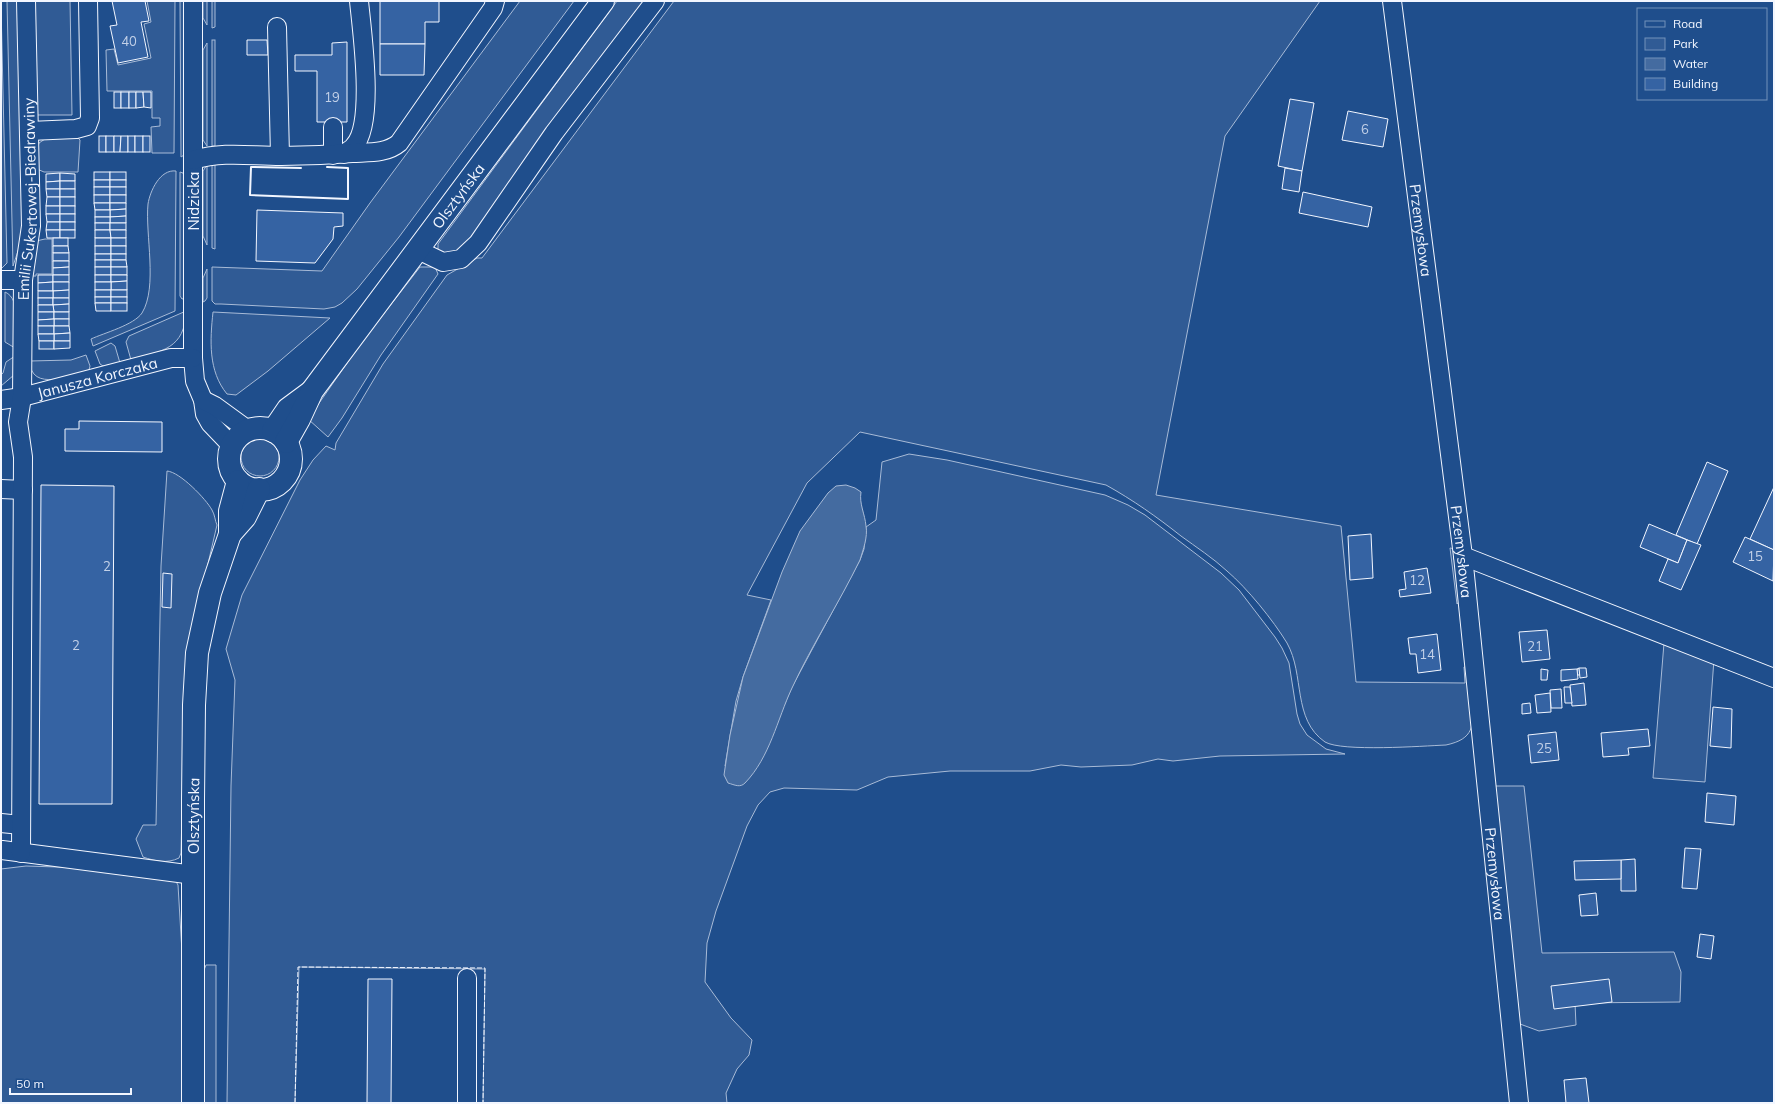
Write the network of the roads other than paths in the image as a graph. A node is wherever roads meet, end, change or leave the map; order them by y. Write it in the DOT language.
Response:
graph roads {
  1 [pos="26,1"];
  2 [pos="88,1"];
  3 [pos="193,1"];
  4 [pos="359,1"];
  5 [pos="495,1"];
  6 [pos="603,1"];
  7 [pos="655,1"];
  8 [pos="1392,1"];
  9 [pos="277,28"];
  10 [pos="333,127"];
  11 [pos="28,131"];
  12 [pos="339,154"];
  13 [pos="280,156"];
  14 [pos="193,160"];
  15 [pos="418,250"];
  16 [pos="1,280"];
  17 [pos="23,280"];
  18 [pos="193,358"];
  19 [pos="22,397"];
  20 [pos="1,400"];
  21 [pos="203,400"];
  22 [pos="248,430"];
  23 [pos="279,436"];
  24 [pos="232,446"];
  25 [pos="238,481"];
  26 [pos="259,489"];
  27 [pos="1,490"];
  28 [pos="23,490"];
  29 [pos="230,534"];
  30 [pos="1464,556"];
  31 [pos="1774,678"];
  32 [pos="1,823"];
  33 [pos="21,825"];
  34 [pos="2,850"];
  35 [pos="21,853"];
  36 [pos="194,875"];
  37 [pos="468,978"];
  38 [pos="193,1103"];
  39 [pos="467,1103"];
  40 [pos="1519,1103"];
  1 -- 11 [label="street, Emilii Sukertowej-Biedrawiny"];
  2 -- 11 [label="street"];
  3 -- 14 [label="street, Nidzicka"];
  4 -- 12 [label="street"];
  5 -- 12 [label="street"];
  6 -- 15 [label="main road, Olsztyńska"];
  7 -- 15 [label="street"];
  8 -- 30 [label="street, Przemysłowa"];
  9 -- 13 [label="street"];
  10 -- 12 [label="street"];
  11 -- 17 [label="street, Emilii Sukertowej-Biedrawiny"];
  12 -- 13 [label="street"];
  13 -- 14 [label="street"];
  14 -- 18 [label="street, Nidzicka"];
  15 -- 23 [label="main road, Olsztyńska"];
  16 -- 17 [label="street"];
  17 -- 19 [label="street, Emilii Sukertowej-Biedrawiny"];
  18 -- 19 [label="street, Janusza Korczaka"];
  18 -- 21 [label="street, Nidzicka"];
  19 -- 20 [label="street, Janusza Korczaka"];
  19 -- 28 [label="street, Emilii Sukertowej-Biedrawiny"];
  21 -- 22 [label="street"];
  21 -- 24 [label="street, Nidzicka"];
  22 -- 23 [label="main road"];
  22 -- 24 [label="main road"];
  23 -- 26 [label="main road"];
  24 -- 25 [label="main road"];
  25 -- 26 [label="main road"];
  25 -- 29 [label="main road, Olsztyńska"];
  26 -- 29 [label="main road, Olsztyńska"];
  27 -- 28 [label="street"];
  28 -- 33 [label="street, Emilii Sukertowej-Biedrawiny"];
  29 -- 36 [label="main road, Olsztyńska"];
  30 -- 31 [label="street"];
  30 -- 40 [label="street, Przemysłowa"];
  32 -- 33 [label="street"];
  33 -- 35 [label="street, Emilii Sukertowej-Biedrawiny"];
  34 -- 35 [label="street"];
  35 -- 36 [label="street"];
  36 -- 38 [label="main road, Olsztyńska"];
  37 -- 39 [label="street"];
}
